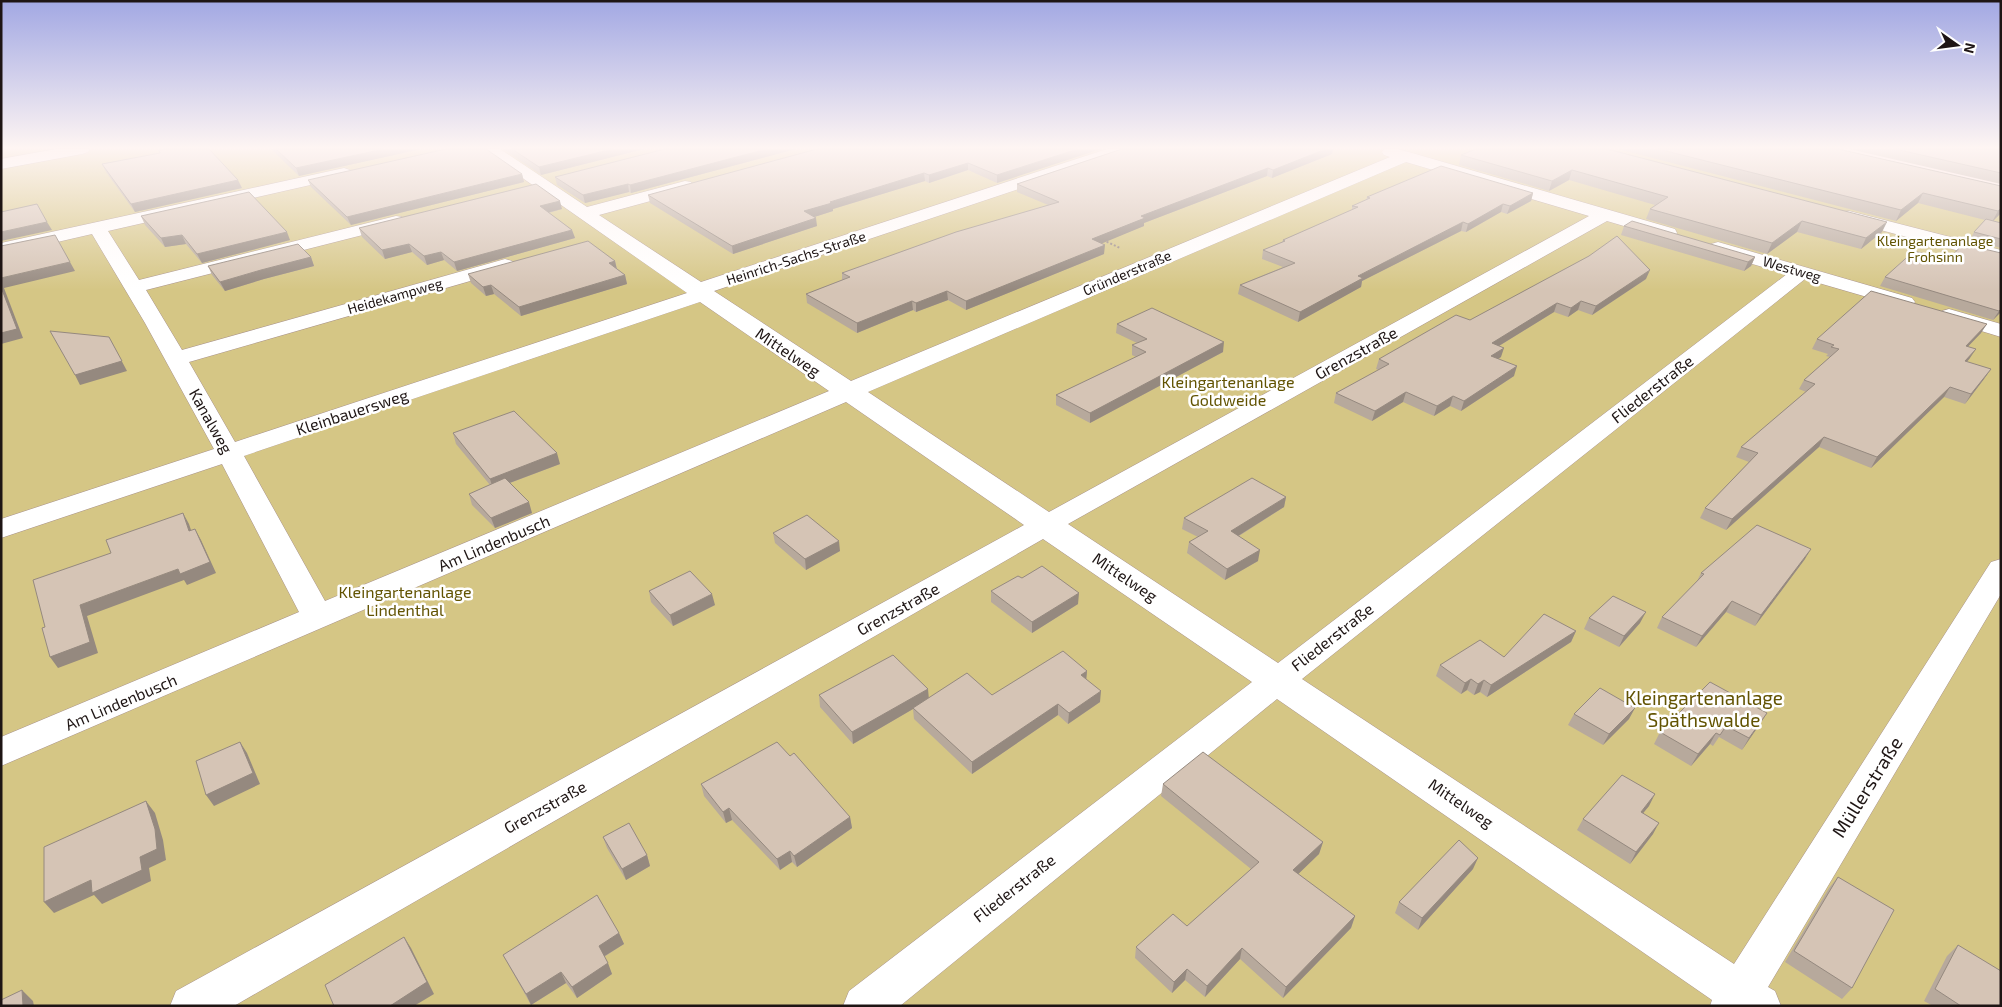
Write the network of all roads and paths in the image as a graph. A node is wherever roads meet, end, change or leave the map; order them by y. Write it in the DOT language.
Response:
graph roads {
  1 [pos="237,196"];
  2 [pos="558,196"];
  3 [pos="648,196"];
  4 [pos="984,196"];
  5 [pos="1312,196"];
  6 [pos="1543,196"];
  7 [pos="1830,211"];
  8 [pos="585,213"];
  9 [pos="1604,214"];
  10 [pos="410,218"];
  11 [pos="97,227"];
  12 [pos="615,234"];
  13 [pos="586,242"];
  14 [pos="1,249"];
  15 [pos="2001,256"];
  16 [pos="520,261"];
  17 [pos="1802,272"];
  18 [pos="135,287"];
  19 [pos="700,292"];
  20 [pos="2001,331"];
  21 [pos="176,359"];
  22 [pos="848,393"];
  23 [pos="229,453"];
  24 [pos="1048,524"];
  25 [pos="1,529"];
  26 [pos="2001,569"];
  27 [pos="318,618"];
  28 [pos="1278,680"];
  29 [pos="1,752"];
  30 [pos="1744,1001"];
  31 [pos="192,1006"];
  32 [pos="865,1006"];
  1 -- 11 [label="lane"];
  2 -- 8 [label="lane, Mittelweg"];
  3 -- 8 [label="lane"];
  4 -- 19 [label="lane, Heinrich-Sachs-Straße"];
  5 -- 22 [label="lane, Gründerstraße"];
  6 -- 9 [label="lane, Westweg"];
  7 -- 15 [label="lane"];
  8 -- 12 [label="lane, Mittelweg"];
  9 -- 17 [label="lane, Westweg"];
  9 -- 24 [label="lane, Grenzstraße"];
  10 -- 18 [label="lane"];
  11 -- 14 [label="lane"];
  11 -- 18 [label="lane, Kanalweg"];
  12 -- 13 [label="lane"];
  12 -- 19 [label="lane, Mittelweg"];
  16 -- 21 [label="lane, Heidekampweg"];
  17 -- 20 [label="lane, Westweg"];
  17 -- 28 [label="lane, Fliederstraße"];
  18 -- 21 [label="lane, Kanalweg"];
  19 -- 22 [label="lane, Mittelweg"];
  19 -- 23 [label="lane, Kleinbauersweg"];
  21 -- 23 [label="lane, Kanalweg"];
  22 -- 24 [label="lane, Mittelweg"];
  22 -- 27 [label="lane, Am Lindenbusch"];
  23 -- 25 [label="lane, Kleinbauersweg"];
  23 -- 27 [label="lane, Kanalweg"];
  24 -- 28 [label="lane, Mittelweg"];
  24 -- 31 [label="lane, Grenzstraße"];
  26 -- 30 [label="lane, Müllerstraße"];
  27 -- 29 [label="lane, Am Lindenbusch"];
  28 -- 30 [label="lane, Mittelweg"];
  28 -- 32 [label="lane, Fliederstraße"];
}
